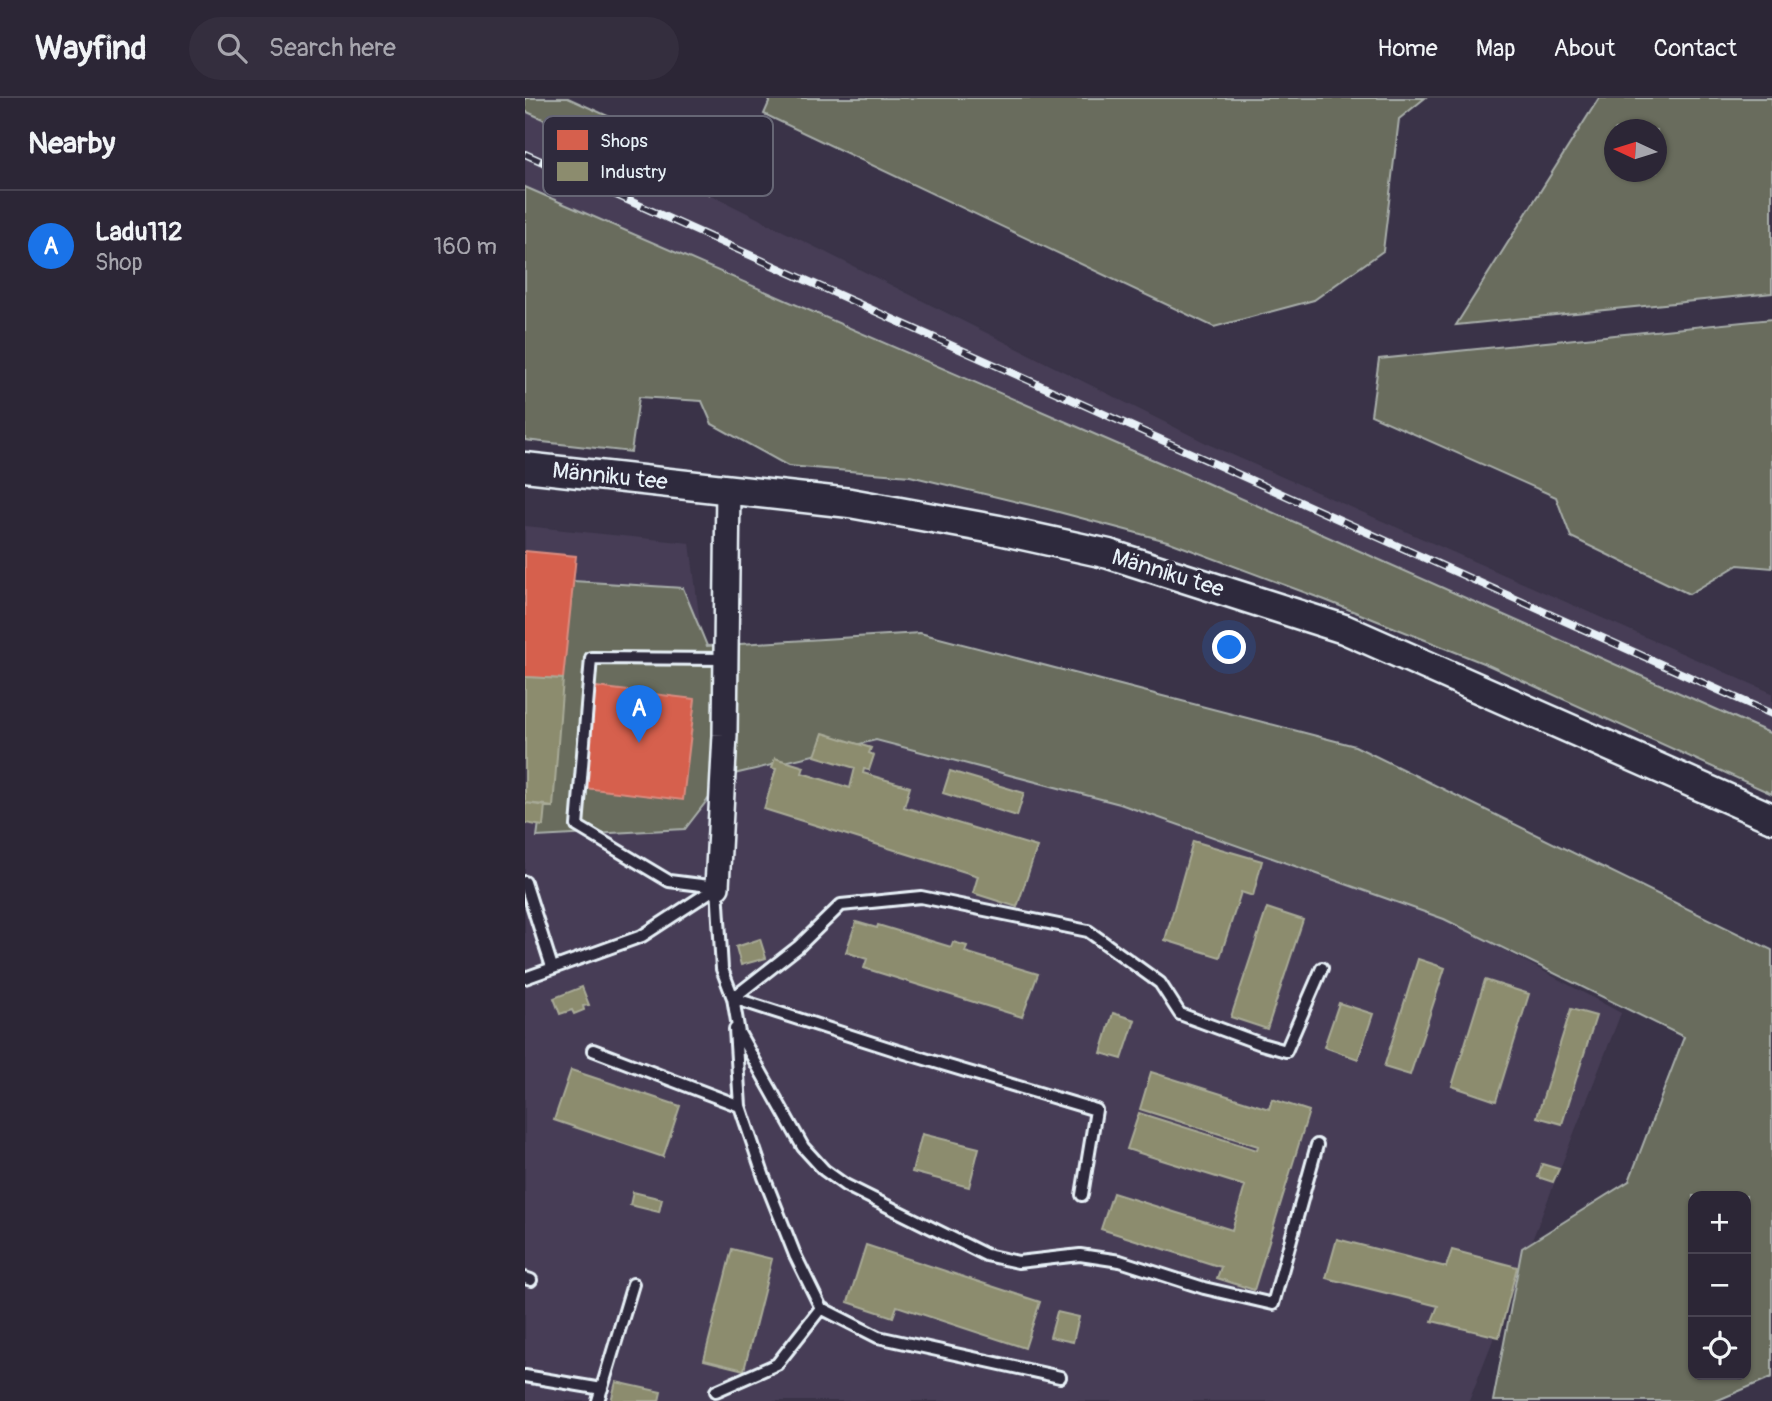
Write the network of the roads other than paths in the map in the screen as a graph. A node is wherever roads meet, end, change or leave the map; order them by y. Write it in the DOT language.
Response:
graph roads {
  1 [pos="525,467"];
  2 [pos="728,488"];
  3 [pos="726,659"];
  4 [pos="1772,818"];
  5 [pos="525,882"];
  6 [pos="716,887"];
  7 [pos="552,967"];
  8 [pos="1322,968"];
  9 [pos="525,978"];
  10 [pos="733,998"];
  11 [pos="593,1050"];
  12 [pos="740,1106"];
  13 [pos="1317,1145"];
  14 [pos="1082,1195"];
  15 [pos="633,1284"];
  16 [pos="821,1308"];
  17 [pos="525,1376"];
  18 [pos="1061,1377"];
  19 [pos="602,1389"];
  20 [pos="716,1391"];
  21 [pos="598,1401"];
  1 -- 2 [label="street, Männiku tee"];
  2 -- 3 [label="street"];
  2 -- 4 [label="street, Männiku tee"];
  3 -- 6 [label="street"];
  3 -- 6 [label="lane"];
  5 -- 7 [label="lane"];
  6 -- 7 [label="lane"];
  6 -- 10 [label="lane"];
  7 -- 9 [label="lane"];
  8 -- 10 [label="lane"];
  10 -- 12 [label="lane"];
  10 -- 13 [label="lane"];
  10 -- 14 [label="lane"];
  11 -- 12 [label="lane"];
  12 -- 16 [label="lane"];
  15 -- 19 [label="lane"];
  16 -- 18 [label="lane"];
  16 -- 20 [label="lane"];
  17 -- 19 [label="lane"];
  19 -- 21 [label="lane"];
}
